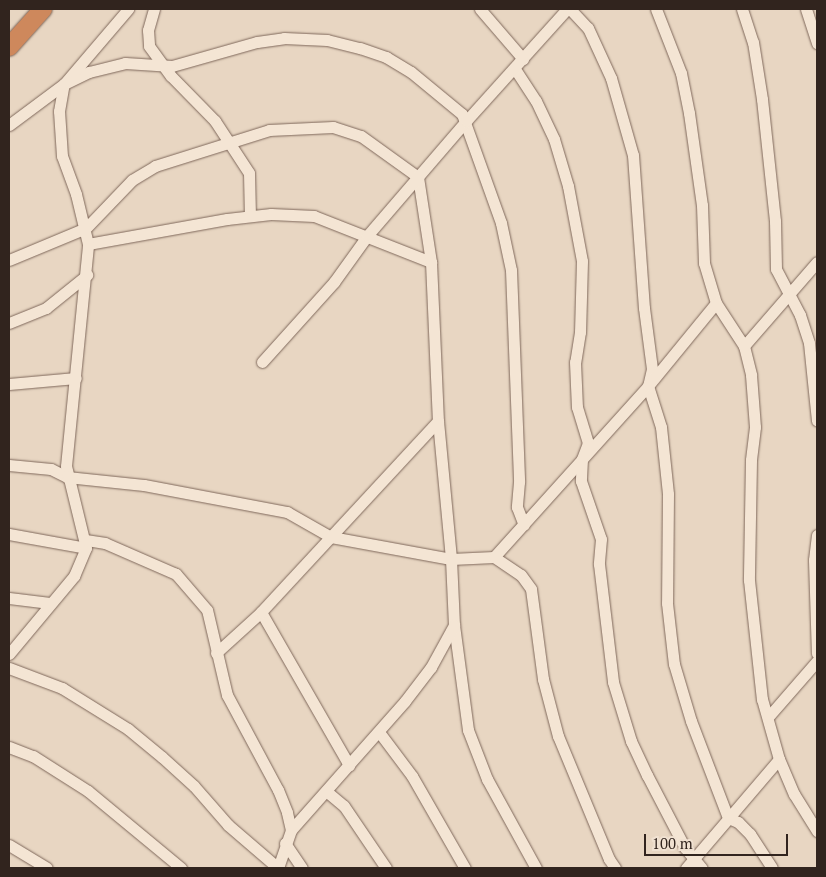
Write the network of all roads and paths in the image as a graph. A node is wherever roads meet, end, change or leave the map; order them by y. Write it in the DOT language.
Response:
graph roads {
  1 [pos="43,9"];
  2 [pos="128,9"];
  3 [pos="154,9"];
  4 [pos="480,9"];
  5 [pos="569,9"];
  6 [pos="656,9"];
  7 [pos="742,9"];
  8 [pos="806,9"];
  9 [pos="817,43"];
  10 [pos="9,47"];
  11 [pos="523,59"];
  12 [pos="164,67"];
  13 [pos="515,69"];
  14 [pos="64,84"];
  15 [pos="466,121"];
  16 [pos="9,125"];
  17 [pos="227,144"];
  18 [pos="418,177"];
  19 [pos="250,216"];
  20 [pos="86,228"];
  21 [pos="367,236"];
  22 [pos="88,244"];
  23 [pos="9,260"];
  24 [pos="431,262"];
  25 [pos="817,262"];
  26 [pos="87,275"];
  27 [pos="790,295"];
  28 [pos="716,302"];
  29 [pos="9,323"];
  30 [pos="744,346"];
  31 [pos="262,362"];
  32 [pos="76,378"];
  33 [pos="9,384"];
  34 [pos="648,386"];
  35 [pos="438,421"];
  36 [pos="817,421"];
  37 [pos="582,460"];
  38 [pos="9,465"];
  39 [pos="67,477"];
  40 [pos="524,525"];
  41 [pos="9,534"];
  42 [pos="817,535"];
  43 [pos="330,537"];
  44 [pos="85,544"];
  45 [pos="494,557"];
  46 [pos="451,559"];
  47 [pos="9,598"];
  48 [pos="50,603"];
  49 [pos="261,612"];
  50 [pos="454,624"];
  51 [pos="216,653"];
  52 [pos="817,653"];
  53 [pos="9,654"];
  54 [pos="817,661"];
  55 [pos="9,668"];
  56 [pos="769,716"];
  57 [pos="379,732"];
  58 [pos="9,746"];
  59 [pos="779,758"];
  60 [pos="348,765"];
  61 [pos="326,791"];
  62 [pos="728,818"];
  63 [pos="291,830"];
  64 [pos="817,831"];
  65 [pos="285,843"];
  66 [pos="9,845"];
  67 [pos="696,857"];
  68 [pos="47,868"];
  69 [pos="182,868"];
  70 [pos="302,868"];
  71 [pos="386,868"];
  72 [pos="465,868"];
  73 [pos="536,868"];
  74 [pos="616,868"];
  75 [pos="686,868"];
  76 [pos="702,868"];
  77 [pos="772,868"];
  1 -- 10 [label="highway"];
  2 -- 14 [label="street"];
  3 -- 12 [label="street"];
  4 -- 11 [label="street"];
  5 -- 11 [label="street"];
  5 -- 34 [label="street"];
  6 -- 28 [label="street"];
  7 -- 27 [label="street"];
  8 -- 9 [label="street"];
  11 -- 13 [label="street"];
  12 -- 14 [label="street"];
  12 -- 15 [label="street"];
  12 -- 17 [label="street"];
  13 -- 15 [label="street"];
  13 -- 37 [label="street"];
  14 -- 16 [label="street"];
  14 -- 20 [label="street"];
  15 -- 18 [label="street"];
  15 -- 40 [label="street"];
  17 -- 18 [label="street"];
  17 -- 19 [label="street"];
  17 -- 20 [label="street"];
  18 -- 21 [label="street"];
  18 -- 24 [label="street"];
  19 -- 21 [label="street"];
  19 -- 22 [label="street"];
  20 -- 22 [label="street"];
  20 -- 23 [label="street"];
  21 -- 24 [label="street"];
  21 -- 31 [label="street"];
  22 -- 26 [label="street"];
  24 -- 35 [label="street"];
  25 -- 27 [label="street"];
  26 -- 29 [label="street"];
  26 -- 32 [label="street"];
  27 -- 30 [label="street"];
  27 -- 36 [label="street"];
  28 -- 30 [label="street"];
  28 -- 34 [label="street"];
  30 -- 56 [label="street"];
  32 -- 33 [label="street"];
  32 -- 39 [label="street"];
  34 -- 37 [label="street"];
  34 -- 62 [label="street"];
  35 -- 43 [label="street"];
  35 -- 46 [label="street"];
  37 -- 40 [label="street"];
  37 -- 67 [label="street"];
  38 -- 39 [label="street"];
  39 -- 43 [label="street"];
  39 -- 44 [label="street"];
  40 -- 45 [label="street"];
  41 -- 44 [label="street"];
  42 -- 52 [label="street"];
  43 -- 46 [label="street"];
  43 -- 49 [label="street"];
  44 -- 48 [label="street"];
  44 -- 51 [label="street"];
  45 -- 46 [label="street"];
  45 -- 74 [label="street"];
  46 -- 50 [label="street"];
  47 -- 48 [label="street"];
  48 -- 53 [label="street"];
  49 -- 51 [label="street"];
  49 -- 60 [label="street"];
  50 -- 57 [label="street"];
  50 -- 73 [label="street"];
  51 -- 63 [label="street"];
  54 -- 56 [label="street"];
  55 -- 65 [label="street"];
  56 -- 59 [label="street"];
  57 -- 60 [label="street"];
  57 -- 72 [label="street"];
  58 -- 69 [label="street"];
  59 -- 62 [label="street"];
  59 -- 64 [label="street"];
  60 -- 61 [label="street"];
  61 -- 63 [label="street"];
  61 -- 71 [label="street"];
  62 -- 67 [label="street"];
  62 -- 77 [label="street"];
  63 -- 65 [label="street"];
  65 -- 70 [label="street"];
  66 -- 68 [label="street"];
  67 -- 75 [label="street"];
  67 -- 76 [label="street"];
}
